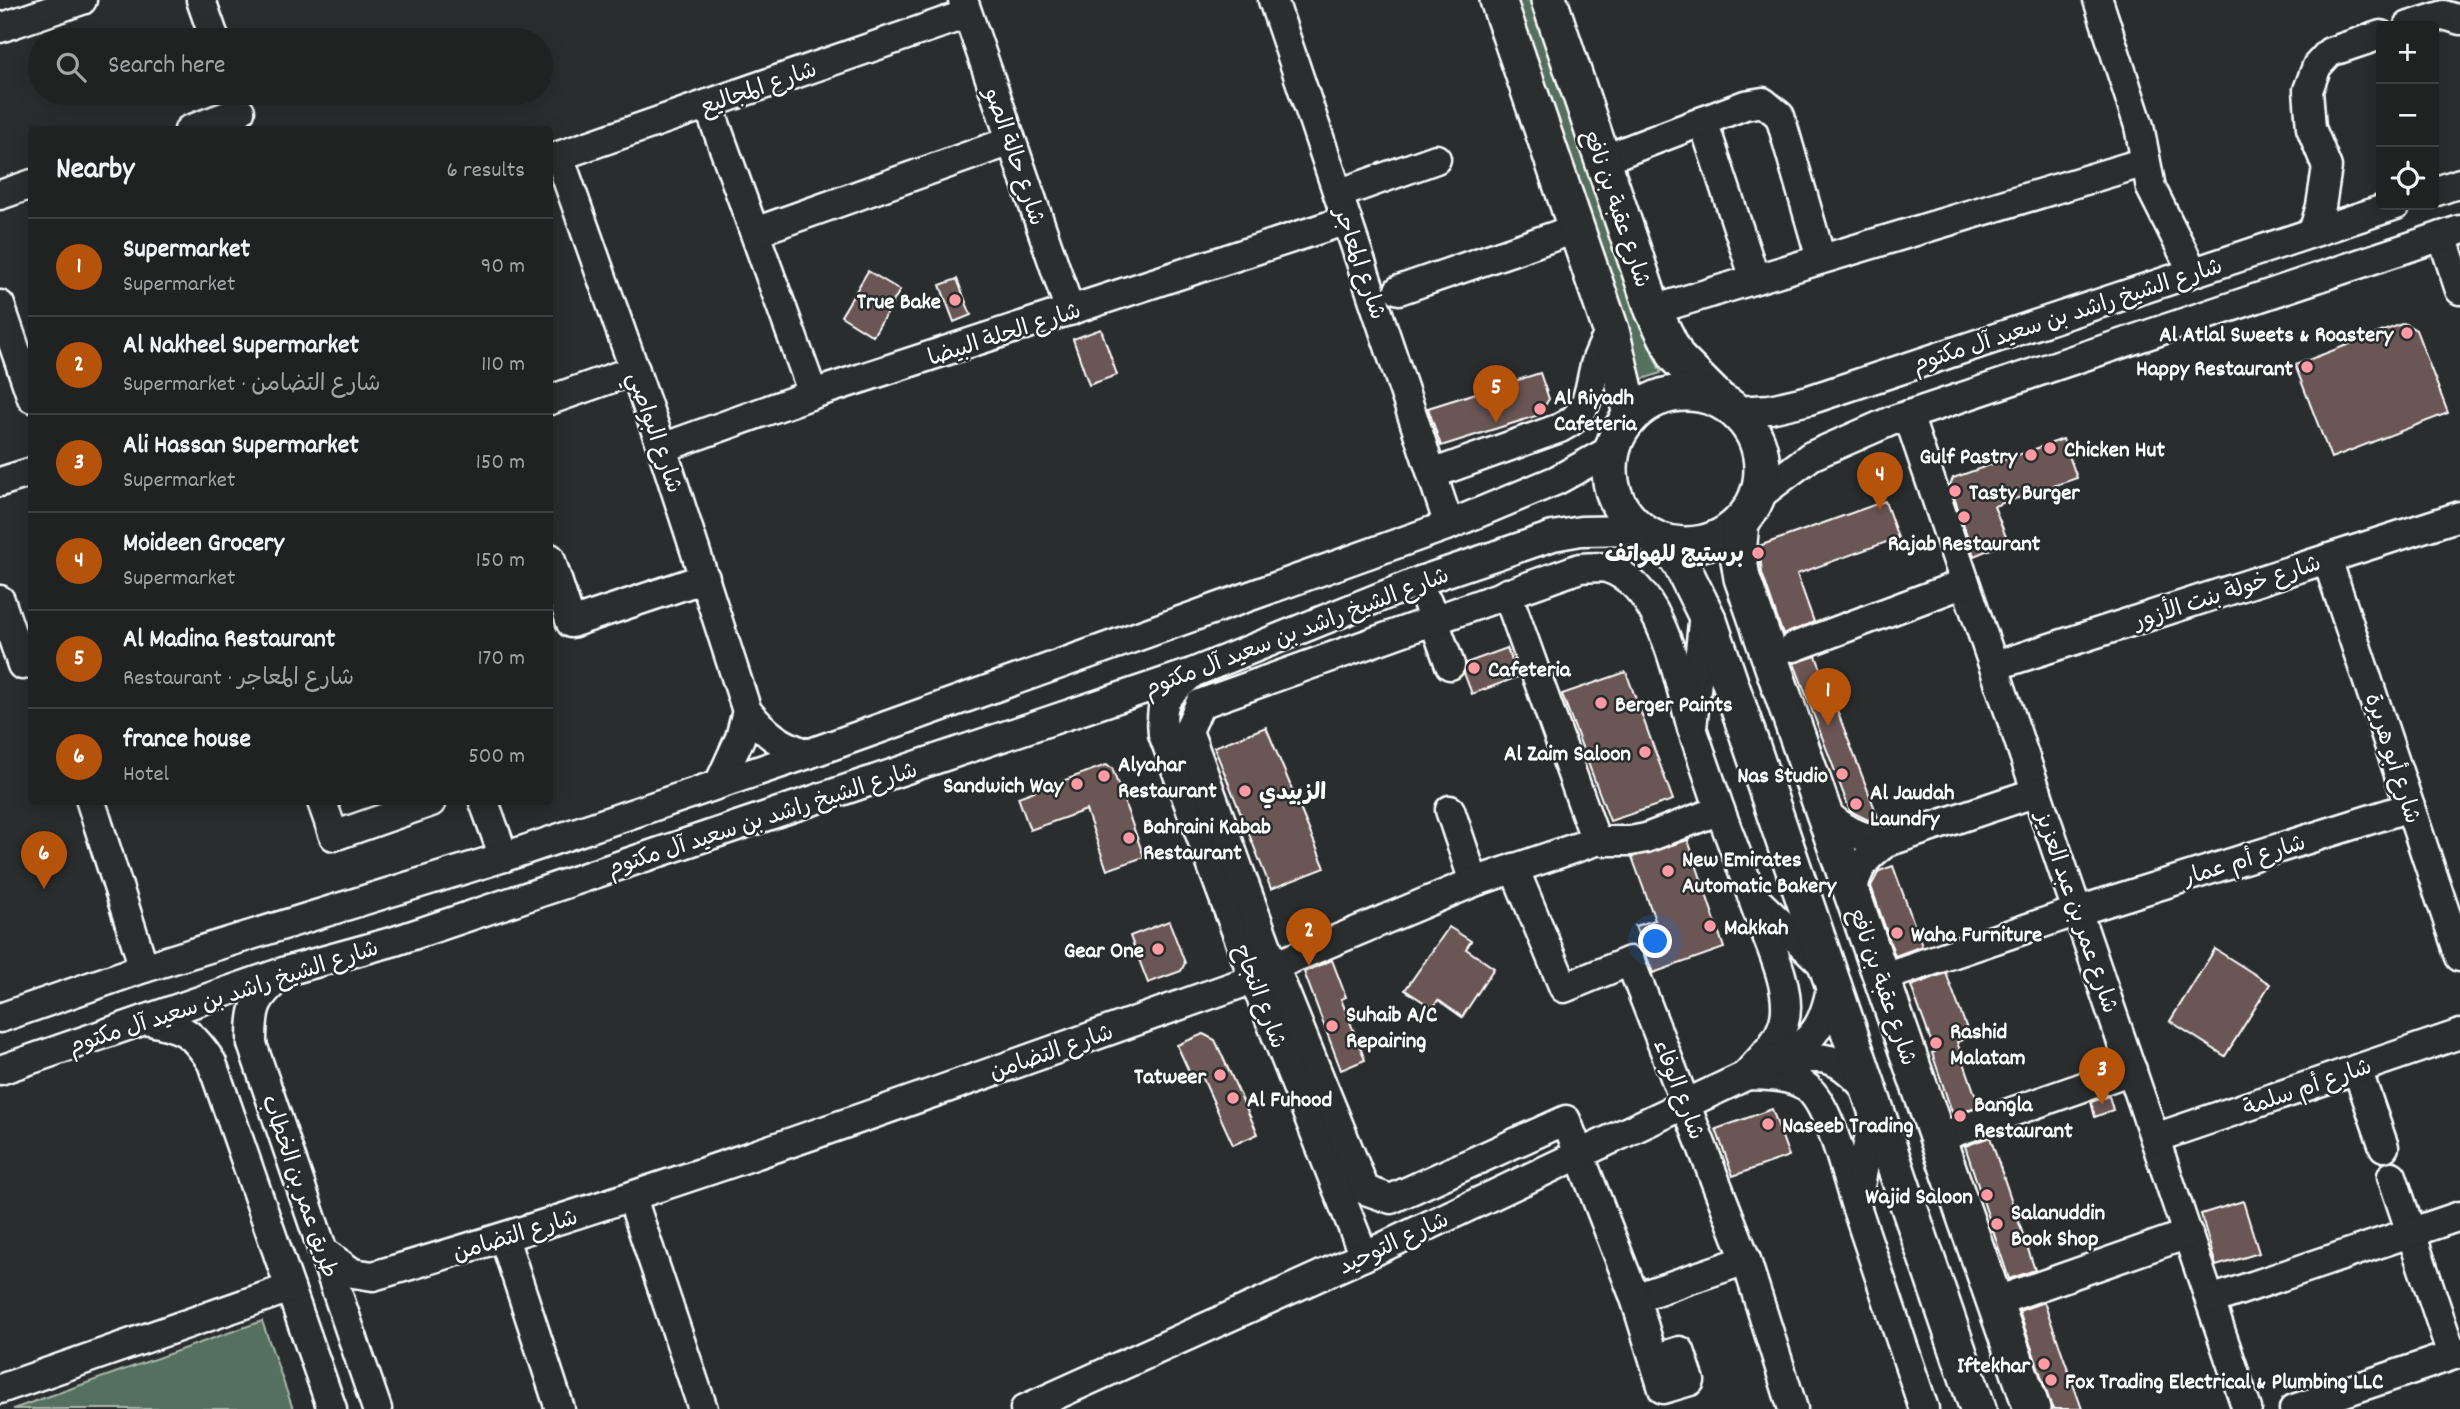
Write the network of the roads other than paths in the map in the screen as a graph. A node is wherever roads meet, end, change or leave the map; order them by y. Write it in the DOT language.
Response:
graph roads {
  1 [pos="82,0"];
  2 [pos="201,0"];
  3 [pos="1273,0"];
  4 [pos="1498,0"];
  5 [pos="1549,0"];
  6 [pos="2098,0"];
  7 [pos="965,7"];
  8 [pos="2460,20"];
  9 [pos="2425,21"];
  10 [pos="0,28"];
  11 [pos="211,28"];
  12 [pos="2376,37"];
  13 [pos="708,104"];
  14 [pos="240,111"];
  15 [pos="1703,121"];
  16 [pos="200,126"];
  17 [pos="1011,141"];
  18 [pos="554,157"];
  19 [pos="1436,159"];
  20 [pos="1602,160"];
  21 [pos="2145,162"];
  22 [pos="2460,183"];
  23 [pos="28,185"];
  24 [pos="2439,190"];
  25 [pos="1338,194"];
  26 [pos="0,195"];
  27 [pos="2381,210"];
  28 [pos="1347,220"];
  29 [pos="1575,229"];
  30 [pos="755,232"];
  31 [pos="2313,232"];
  32 [pos="2451,233"];
  33 [pos="1821,259"];
  34 [pos="2193,272"];
  35 [pos="1755,279"];
  36 [pos="1399,290"];
  37 [pos="2460,290"];
  38 [pos="0,305"];
  39 [pos="1653,310"];
  40 [pos="1070,311"];
  41 [pos="1611,330"];
  42 [pos="5,335"];
  43 [pos="635,370"];
  44 [pos="28,389"];
  45 [pos="813,394"];
  46 [pos="553,399"];
  47 [pos="1727,405"];
  48 [pos="1631,415"];
  49 [pos="1908,415"];
  50 [pos="662,448"];
  51 [pos="1611,450"];
  52 [pos="28,473"];
  53 [pos="1432,474"];
  54 [pos="0,482"];
  55 [pos="1749,509"];
  56 [pos="2460,516"];
  57 [pos="1449,525"];
  58 [pos="1653,536"];
  59 [pos="2327,559"];
  60 [pos="553,567"];
  61 [pos="705,578"];
  62 [pos="1420,581"];
  63 [pos="1965,583"];
  64 [pos="1507,593"];
  65 [pos="0,600"];
  66 [pos="1704,610"];
  67 [pos="1433,619"];
  68 [pos="1794,647"];
  69 [pos="1450,665"];
  70 [pos="18,666"];
  71 [pos="1994,666"];
  72 [pos="1192,673"];
  73 [pos="1105,703"];
  74 [pos="747,711"];
  75 [pos="1692,728"];
  76 [pos="1163,734"];
  77 [pos="808,754"];
  78 [pos="719,784"];
  79 [pos="2037,792"];
  80 [pos="92,805"];
  81 [pos="323,805"];
  82 [pos="422,805"];
  83 [pos="485,805"];
  84 [pos="2410,807"];
  85 [pos="1822,809"];
  86 [pos="1450,810"];
  87 [pos="1720,810"];
  88 [pos="617,819"];
  89 [pos="1596,841"];
  90 [pos="1887,842"];
  91 [pos="504,857"];
  92 [pos="1514,868"];
  93 [pos="1474,882"];
  94 [pos="1853,895"];
  95 [pos="1752,896"];
  96 [pos="2078,911"];
  97 [pos="395,941"];
  98 [pos="2460,957"];
  99 [pos="144,968"];
  100 [pos="286,971"];
  101 [pos="1264,973"];
  102 [pos="1829,975"];
  103 [pos="1881,978"];
  104 [pos="0,1018"];
  105 [pos="145,1020"];
  106 [pos="2460,1034"];
  107 [pos="2357,1069"];
  108 [pos="0,1070"];
  109 [pos="2132,1070"];
  110 [pos="1753,1072"];
  111 [pos="1873,1101"];
  112 [pos="1686,1103"];
  113 [pos="1937,1138"];
  114 [pos="2155,1138"];
  115 [pos="2384,1147"];
  116 [pos="1578,1155"];
  117 [pos="2392,1176"];
  118 [pos="632,1198"];
  119 [pos="1856,1206"];
  120 [pos="2460,1216"];
  121 [pos="2412,1233"];
  122 [pos="2188,1234"];
  123 [pos="504,1238"];
  124 [pos="324,1252"];
  125 [pos="1364,1256"];
  126 [pos="1746,1261"];
  127 [pos="373,1276"];
  128 [pos="290,1288"];
  129 [pos="1634,1298"];
  130 [pos="2211,1300"];
  131 [pos="1994,1302"];
  132 [pos="346,1316"];
  133 [pos="2456,1354"];
  134 [pos="1654,1359"];
  135 [pos="0,1388"];
  136 [pos="332,1409"];
  137 [pos="339,1409"];
  138 [pos="376,1409"];
  139 [pos="560,1409"];
  140 [pos="703,1409"];
  141 [pos="1025,1409"];
  142 [pos="1793,1409"];
  143 [pos="1924,1409"];
  144 [pos="1978,1409"];
  145 [pos="2032,1409"];
  146 [pos="2248,1409"];
  147 [pos="2294,1409"];
  1 -- 10 [label="street"];
  2 -- 11 [label="street"];
  3 -- 25 [label="street, شارع المعاجر"];
  4 -- 29 [label="main road, شارع عقبة بن نافع"];
  5 -- 20 [label="main road, شارع عقبة بن نافع"];
  6 -- 21 [label="street"];
  7 -- 13 [label="street, شارع المجاليع"];
  7 -- 17 [label="street, شارع حالة الصو"];
  8 -- 9 [label="street"];
  12 -- 31 [label="street"];
  13 -- 18 [label="street, شارع المجاليع"];
  13 -- 30 [label="street"];
  14 -- 16 [label="street"];
  15 -- 20 [label="street"];
  15 -- 33 [label="street"];
  15 -- 35 [label="street"];
  17 -- 30 [label="street"];
  17 -- 40 [label="street, شارع حالة الصو"];
  18 -- 43 [label="street, شارع البواصي"];
  19 -- 25 [label="street"];
  20 -- 39 [label="main road, شارع عقبة بن نافع"];
  21 -- 33 [label="street"];
  21 -- 34 [label="street"];
  22 -- 24 [label="street"];
  23 -- 26 [label="street"];
  25 -- 28 [label="street, شارع المعاجر"];
  27 -- 31 [label="street, شارع الشيخ راشد بن سعيد آل مكتوم"];
  28 -- 40 [label="street, شارع الحلة البيضا"];
  28 -- 53 [label="street, شارع المعاجر"];
  29 -- 36 [label="street"];
  29 -- 41 [label="main road, شارع عقبة بن نافع"];
  30 -- 45 [label="street"];
  31 -- 34 [label="street, شارع الشيخ راشد بن سعيد آل مكتوم"];
  32 -- 37 [label="street"];
  32 -- 49 [label="street, شارع الشيخ راشد بن سعيد آل مكتوم"];
  33 -- 35 [label="street"];
  34 -- 47 [label="street, شارع الشيخ راشد بن سعيد آل مكتوم"];
  35 -- 39 [label="street"];
  38 -- 42 [label="street"];
  39 -- 47 [label="main road, شارع عقبة بن نافع"];
  40 -- 45 [label="street, شارع الحلة البيضا"];
  41 -- 48 [label="main road, شارع عقبة بن نافع"];
  41 -- 53 [label="street"];
  42 -- 44 [label="street"];
  43 -- 46 [label="street"];
  43 -- 50 [label="street, شارع البواصي"];
  45 -- 50 [label="street, شارع الحلة البيضا"];
  47 -- 48 [label="main road"];
  47 -- 55 [label="main road"];
  48 -- 51 [label="main road"];
  49 -- 55 [label="street, شارع الشيخ راشد بن سعيد آل مكتوم"];
  49 -- 63 [label="street, شارع عمر بن عبد العزيز"];
  50 -- 61 [label="street, شارع البواصي"];
  51 -- 57 [label="street, شارع الشيخ راشد بن سعيد آل مكتوم"];
  51 -- 58 [label="main road"];
  52 -- 54 [label="street"];
  53 -- 57 [label="street, شارع المعاجر"];
  55 -- 58 [label="main road"];
  55 -- 85 [label="main road, شارع عقبة بن نافع"];
  56 -- 59 [label="street, شارع خولة بنت الأزور"];
  57 -- 77 [label="street, شارع الشيخ راشد بن سعيد آل مكتوم"];
  58 -- 62 [label="street, شارع الشيخ راشد بن سعيد آل مكتوم"];
  58 -- 66 [label="main road"];
  59 -- 71 [label="street, شارع خولة بنت الأزور"];
  59 -- 84 [label="street, شارع أبو هريرة"];
  60 -- 61 [label="street"];
  61 -- 74 [label="street, شارع البواصي"];
  62 -- 67 [label="street"];
  62 -- 72 [label="street, شارع الشيخ راشد بن سعيد آل مكتوم"];
  63 -- 68 [label="street"];
  63 -- 71 [label="street, شارع عمر بن عبد العزيز"];
  64 -- 67 [label="street"];
  64 -- 75 [label="street"];
  64 -- 89 [label="street"];
  65 -- 70 [label="street"];
  66 -- 75 [label="street"];
  66 -- 102 [label="main road"];
  67 -- 69 [label="street"];
  67 -- 101 [label="street"];
  71 -- 79 [label="street, شارع عمر بن عبد العزيز"];
  72 -- 73 [label="street, شارع الشيخ راشد بن سعيد آل مكتوم"];
  72 -- 76 [label="street, شارع النجاح"];
  73 -- 76 [label="street"];
  73 -- 97 [label="street, شارع الشيخ راشد بن سعيد آل مكتوم"];
  74 -- 77 [label="street, شارع البواصي"];
  74 -- 78 [label="street"];
  75 -- 87 [label="street"];
  76 -- 101 [label="street, شارع النجاح"];
  77 -- 78 [label="street, شارع الشيخ راشد بن سعيد آل مكتوم"];
  78 -- 88 [label="street, شارع الشيخ راشد بن سعيد آل مكتوم"];
  79 -- 90 [label="street"];
  79 -- 96 [label="street, شارع عمر بن عبد العزيز"];
  80 -- 99 [label="street"];
  81 -- 82 [label="street"];
  83 -- 91 [label="street"];
  84 -- 96 [label="street, شارع أم عمار"];
  84 -- 98 [label="street, شارع أبو هريرة"];
  85 -- 90 [label="street"];
  85 -- 94 [label="main road, شارع عقبة بن نافع"];
  86 -- 93 [label="street"];
  87 -- 89 [label="street, شارع التضامن"];
  87 -- 95 [label="street"];
  88 -- 91 [label="street, شارع الشيخ راشد بن سعيد آل مكتوم"];
  88 -- 97 [label="street"];
  89 -- 92 [label="street, شارع التضامن"];
  90 -- 94 [label="street"];
  91 -- 99 [label="street, شارع الشيخ راشد بن سعيد آل مكتوم"];
  92 -- 93 [label="street, شارع التضامن"];
  92 -- 112 [label="street, شارع الوفاء"];
  93 -- 101 [label="street, شارع التضامن"];
  94 -- 103 [label="main road, شارع عقبة بن نافع"];
  95 -- 102 [label="street"];
  95 -- 110 [label="street"];
  96 -- 103 [label="street, شارع أم عمار"];
  96 -- 109 [label="street, شارع عمر بن عبد العزيز"];
  97 -- 100 [label="street, شارع الشيخ راشد بن سعيد آل مكتوم"];
  99 -- 104 [label="street, شارع الشيخ راشد بن سعيد آل مكتوم"];
  100 -- 105 [label="street, شارع الشيخ راشد بن سعيد آل مكتوم"];
  100 -- 124 [label="street, طريق عمر بن الخطاب"];
  101 -- 116 [label="street"];
  101 -- 118 [label="street, شارع التضامن"];
  101 -- 125 [label="street, شارع النجاح"];
  102 -- 110 [label="street, شارع التوحيد"];
  102 -- 111 [label="main road"];
  103 -- 113 [label="main road, شارع عقبة بن نافع"];
  105 -- 108 [label="street, شارع الشيخ راشد بن سعيد آل مكتوم"];
  105 -- 128 [label="street, طريق عمر بن الخطاب"];
  106 -- 107 [label="street, شارع أم سلمة"];
  107 -- 114 [label="street, شارع أم سلمة"];
  107 -- 115 [label="street"];
  109 -- 113 [label="street"];
  109 -- 114 [label="street, شارع عمر بن عبد العزيز"];
  110 -- 111 [label="street, شارع التوحيد"];
  110 -- 112 [label="street, شارع التوحيد"];
  110 -- 119 [label="street"];
  111 -- 119 [label="street"];
  111 -- 144 [label="main road"];
  112 -- 116 [label="street, شارع التوحيد"];
  112 -- 126 [label="street, شارع الوفاء"];
  113 -- 131 [label="main road, شارع عقبة بن نافع"];
  114 -- 122 [label="street, شارع عمر بن عبد العزيز"];
  116 -- 125 [label="street, شارع التوحيد"];
  116 -- 129 [label="street"];
  117 -- 121 [label="street"];
  118 -- 123 [label="street, شارع التضامن"];
  118 -- 140 [label="street"];
  119 -- 143 [label="street"];
  120 -- 121 [label="street"];
  121 -- 130 [label="street"];
  121 -- 133 [label="street"];
  122 -- 130 [label="street, شارع عمر بن عبد العزيز"];
  122 -- 131 [label="street"];
  123 -- 127 [label="street, شارع التضامن"];
  123 -- 139 [label="street"];
  124 -- 127 [label="street"];
  124 -- 132 [label="street, طريق عمر بن الخطاب"];
  125 -- 141 [label="street, شارع التوحيد"];
  126 -- 129 [label="street"];
  126 -- 142 [label="street, شارع الوفاء"];
  127 -- 132 [label="street"];
  128 -- 135 [label="street"];
  128 -- 136 [label="street, طريق عمر بن الخطاب"];
  129 -- 134 [label="street"];
  130 -- 146 [label="street, شارع عمر بن عبد العزيز"];
  131 -- 145 [label="main road, شارع عقبة بن نافع"];
  132 -- 138 [label="street, طريق عمر بن الخطاب"];
  133 -- 147 [label="street"];
  137 -- 138 [label="street"];
}
